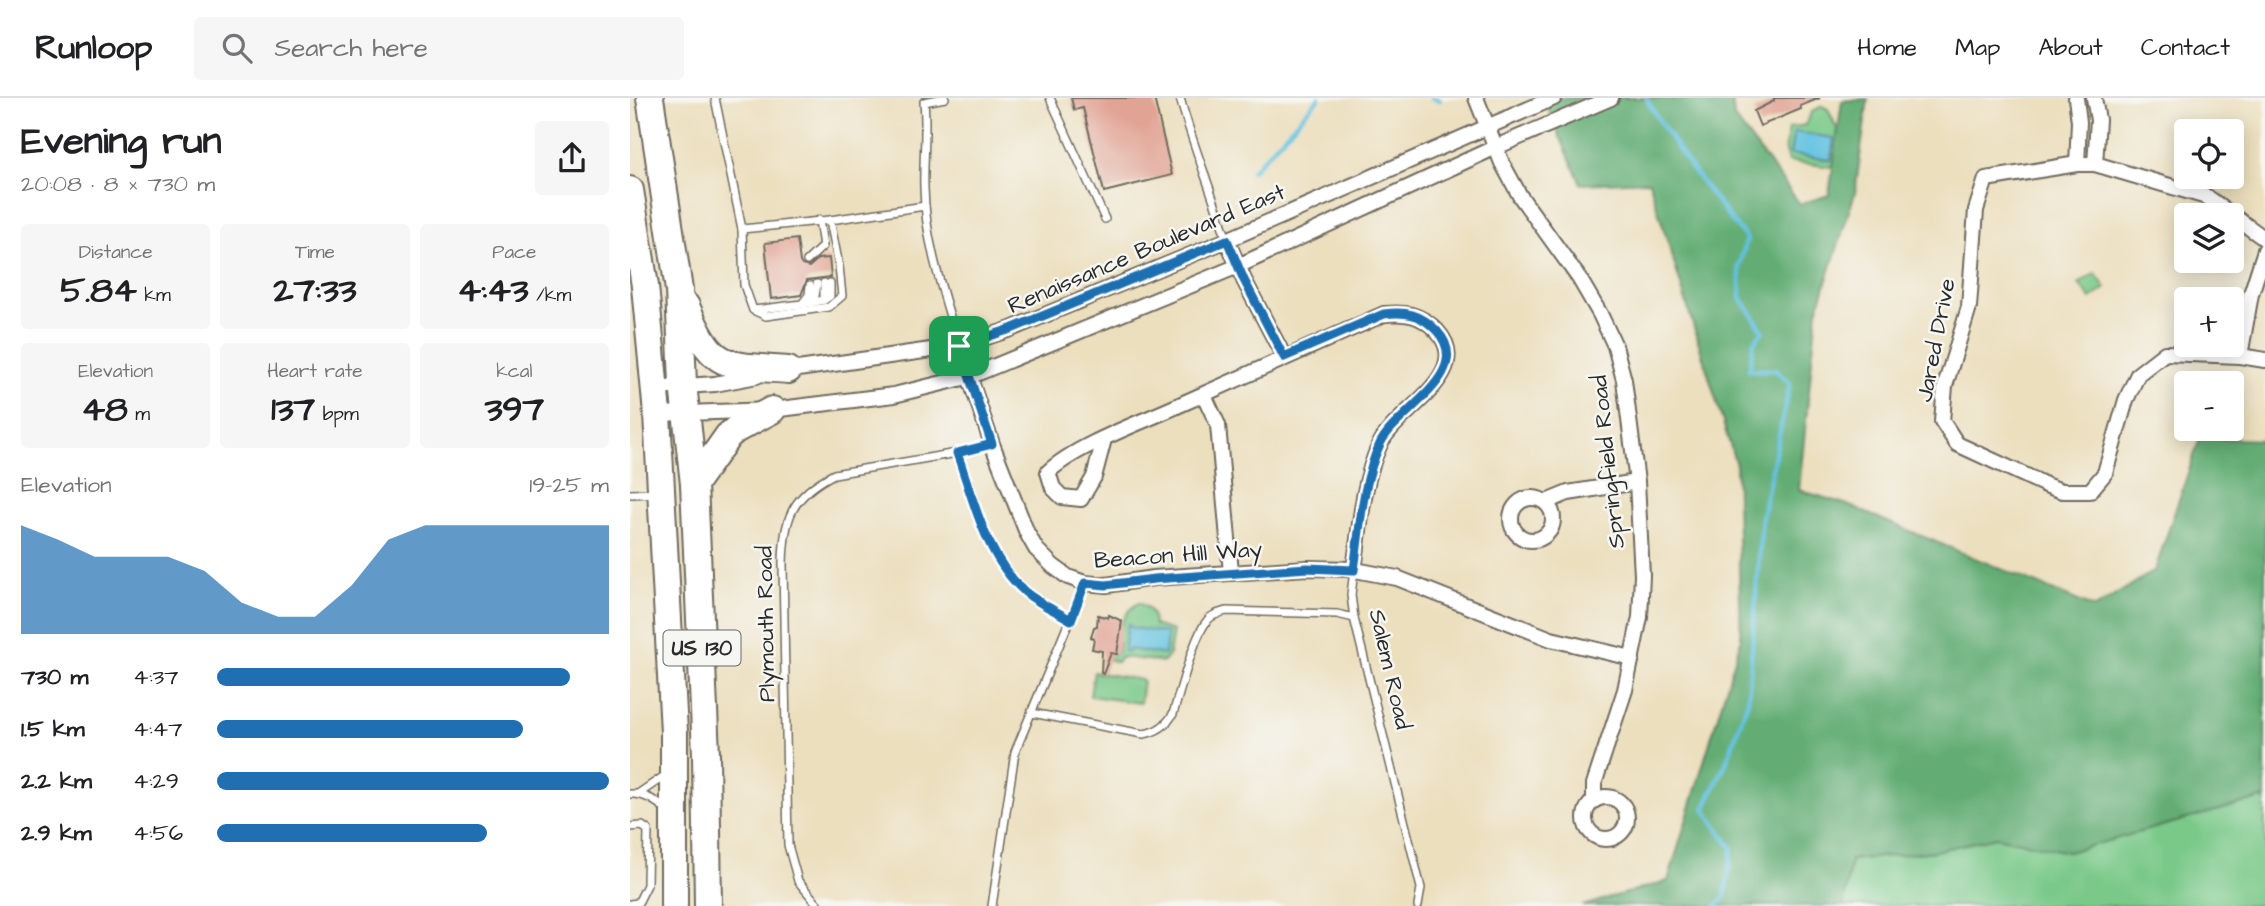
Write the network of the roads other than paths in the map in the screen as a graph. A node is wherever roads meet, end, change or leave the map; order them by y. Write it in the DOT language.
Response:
graph roads {
  1 [pos="650,98"];
  2 [pos="715,98"];
  3 [pos="946,98"];
  4 [pos="1050,98"];
  5 [pos="1180,98"];
  6 [pos="1476,98"];
  7 [pos="1554,98"];
  8 [pos="1611,98"];
  9 [pos="2076,98"];
  10 [pos="2094,98"];
  11 [pos="1489,126"];
  12 [pos="1496,147"];
  13 [pos="2077,164"];
  14 [pos="2095,164"];
  15 [pos="631,206"];
  16 [pos="925,206"];
  17 [pos="1105,219"];
  18 [pos="820,220"];
  19 [pos="830,220"];
  20 [pos="742,229"];
  21 [pos="2265,239"];
  22 [pos="1227,240"];
  23 [pos="823,246"];
  24 [pos="2265,250"];
  25 [pos="1238,266"];
  26 [pos="820,284"];
  27 [pos="679,290"];
  28 [pos="814,302"];
  29 [pos="802,304"];
  30 [pos="753,310"];
  31 [pos="2244,330"];
  32 [pos="959,346"];
  33 [pos="2174,354"];
  34 [pos="1284,357"];
  35 [pos="2244,357"];
  36 [pos="2265,360"];
  37 [pos="788,370"];
  38 [pos="971,376"];
  39 [pos="683,384"];
  40 [pos="655,388"];
  41 [pos="1204,395"];
  42 [pos="772,410"];
  43 [pos="686,413"];
  44 [pos="657,414"];
  45 [pos="1104,439"];
  46 [pos="992,444"];
  47 [pos="957,453"];
  48 [pos="1637,482"];
  49 [pos="694,484"];
  50 [pos="661,493"];
  51 [pos="630,494"];
  52 [pos="1546,502"];
  53 [pos="1354,570"];
  54 [pos="1231,573"];
  55 [pos="1085,583"];
  56 [pos="1354,618"];
  57 [pos="1071,620"];
  58 [pos="1632,658"];
  59 [pos="1032,713"];
  60 [pos="674,765"];
  61 [pos="634,794"];
  62 [pos="1594,800"];
  63 [pos="674,816"];
  64 [pos="630,827"];
  65 [pos="630,904"];
  66 [pos="674,906"];
  67 [pos="708,906"];
  68 [pos="819,906"];
  69 [pos="992,906"];
  70 [pos="1418,906"];
  1 -- 27 [label="highway, US 130"];
  2 -- 20 [label="lane"];
  3 -- 16 [label="lane"];
  4 -- 17 [label="lane"];
  5 -- 22 [label="lane"];
  6 -- 11 [label="street, Springfield Road"];
  7 -- 11 [label="street, Renaissance Boulevard East"];
  8 -- 12 [label="street"];
  9 -- 13 [label="street"];
  10 -- 14 [label="street"];
  11 -- 12 [label="street, Springfield Road"];
  11 -- 22 [label="street, Renaissance Boulevard East"];
  12 -- 25 [label="street"];
  12 -- 48 [label="street, Springfield Road"];
  13 -- 14 [label="street, Jared Drive"];
  13 -- 33 [label="street, Jared Drive"];
  14 -- 21 [label="street, Jared Drive"];
  15 -- 40 [label="highway, US 130"];
  16 -- 19 [label="lane"];
  16 -- 32 [label="lane"];
  18 -- 19 [label="lane"];
  18 -- 20 [label="lane"];
  18 -- 23 [label="lane"];
  19 -- 30 [label="lane"];
  20 -- 30 [label="lane"];
  22 -- 25 [label="street"];
  22 -- 32 [label="street, Renaissance Boulevard East"];
  23 -- 23 [label="lane"];
  24 -- 31 [label="street"];
  25 -- 34 [label="street"];
  25 -- 38 [label="street"];
  26 -- 28 [label="lane"];
  26 -- 28 [label="lane"];
  26 -- 29 [label="lane"];
  27 -- 37 [label="highway"];
  27 -- 39 [label="highway, US 130"];
  28 -- 29 [label="lane"];
  29 -- 30 [label="lane"];
  32 -- 37 [label="street, Renaissance Boulevard East"];
  32 -- 38 [label="street, Beacon Hill Way"];
  34 -- 41 [label="street, Salem Road"];
  34 -- 53 [label="street, Salem Road"];
  35 -- 36 [label="street"];
  37 -- 39 [label="street, Renaissance Boulevard East"];
  38 -- 42 [label="street"];
  38 -- 46 [label="street, Beacon Hill Way"];
  39 -- 40 [label="street, Renaissance Boulevard East"];
  39 -- 43 [label="highway, US 130"];
  40 -- 44 [label="highway, US 130"];
  41 -- 45 [label="street, Salem Road"];
  41 -- 54 [label="street"];
  42 -- 43 [label="street"];
  42 -- 49 [label="highway"];
  43 -- 44 [label="street"];
  43 -- 49 [label="highway, US 130"];
  44 -- 50 [label="highway, US 130"];
  45 -- 45 [label="street, Salem Road"];
  46 -- 47 [label="lane, Plymouth Road"];
  46 -- 55 [label="street, Beacon Hill Way"];
  47 -- 57 [label="lane"];
  47 -- 68 [label="lane, Plymouth Road"];
  48 -- 52 [label="street"];
  48 -- 58 [label="street, Springfield Road"];
  49 -- 67 [label="highway, US 130"];
  50 -- 51 [label="lane"];
  50 -- 60 [label="highway, US 130"];
  53 -- 54 [label="street, Beacon Hill Way"];
  53 -- 56 [label="lane, Salem Road"];
  53 -- 58 [label="street, Beacon Hill Way"];
  54 -- 55 [label="street, Beacon Hill Way"];
  55 -- 57 [label="lane"];
  56 -- 59 [label="lane"];
  56 -- 70 [label="lane, Salem Road"];
  57 -- 59 [label="lane"];
  58 -- 62 [label="street, Springfield Road"];
  59 -- 69 [label="lane"];
  60 -- 61 [label="lane"];
  60 -- 63 [label="highway, US 130"];
  61 -- 63 [label="lane"];
  63 -- 66 [label="highway, US 130"];
  64 -- 65 [label="lane"];
}
